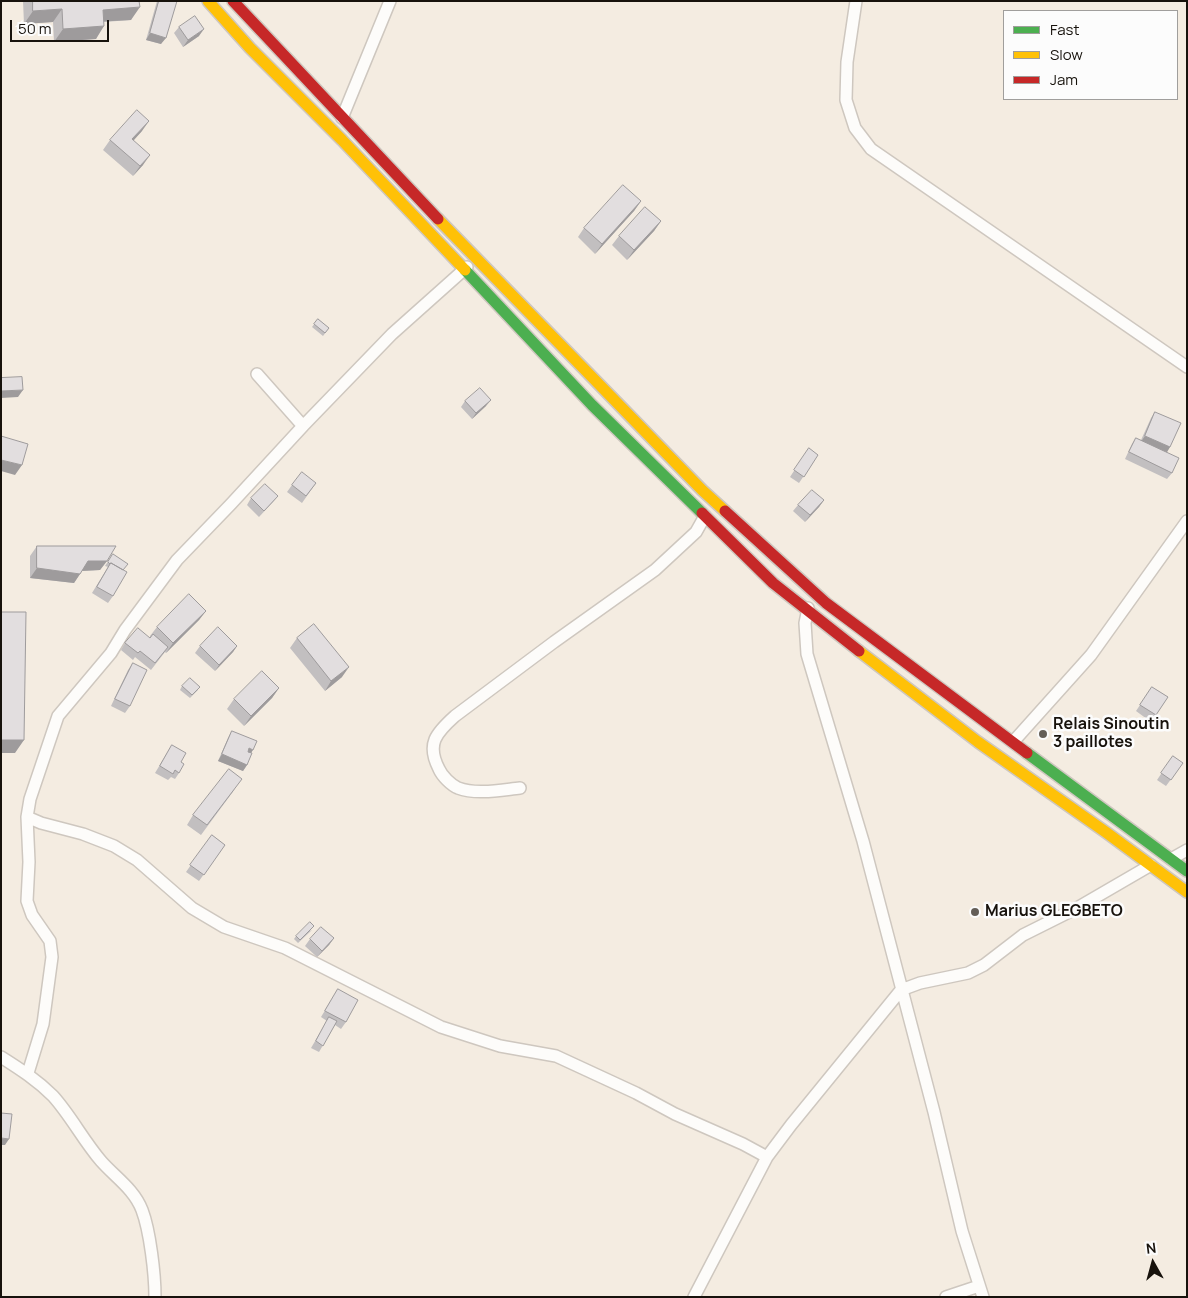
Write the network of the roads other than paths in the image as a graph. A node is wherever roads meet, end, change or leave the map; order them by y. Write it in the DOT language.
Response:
graph roads {
  1 [pos="208,1"];
  2 [pos="233,1"];
  3 [pos="390,1"];
  4 [pos="856,1"];
  5 [pos="262,34"];
  6 [pos="250,48"];
  7 [pos="342,118"];
  8 [pos="476,260"];
  9 [pos="463,269"];
  10 [pos="1187,366"];
  11 [pos="257,374"];
  12 [pos="303,426"];
  13 [pos="705,516"];
  14 [pos="1187,520"];
  15 [pos="816,595"];
  16 [pos="807,610"];
  17 [pos="1013,742"];
  18 [pos="520,788"];
  19 [pos="27,818"];
  20 [pos="1187,850"];
  21 [pos="1171,859"];
  22 [pos="1151,865"];
  23 [pos="1187,871"];
  24 [pos="1187,892"];
  25 [pos="901,990"];
  26 [pos="1,1057"];
  27 [pos="28,1074"];
  28 [pos="767,1157"];
  29 [pos="981,1291"];
  30 [pos="155,1297"];
  31 [pos="694,1297"];
  32 [pos="946,1297"];
  1 -- 6 [label="highway"];
  2 -- 5 [label="highway"];
  3 -- 7 [label="street"];
  4 -- 10 [label="street"];
  5 -- 6 [label="highway"];
  5 -- 7 [label="highway"];
  6 -- 9 [label="highway"];
  7 -- 8 [label="highway"];
  8 -- 9 [label="street"];
  8 -- 15 [label="highway"];
  9 -- 12 [label="street"];
  9 -- 13 [label="highway"];
  11 -- 12 [label="street"];
  12 -- 19 [label="street"];
  13 -- 16 [label="highway"];
  13 -- 18 [label="street"];
  14 -- 17 [label="street"];
  15 -- 16 [label="street"];
  15 -- 17 [label="highway"];
  16 -- 22 [label="highway"];
  16 -- 25 [label="street"];
  17 -- 21 [label="highway"];
  19 -- 27 [label="street"];
  19 -- 28 [label="street"];
  20 -- 21 [label="street"];
  21 -- 23 [label="highway"];
  22 -- 24 [label="highway"];
  22 -- 25 [label="street"];
  25 -- 28 [label="street"];
  25 -- 29 [label="street"];
  26 -- 27 [label="street"];
  27 -- 30 [label="street"];
  28 -- 31 [label="street"];
  29 -- 32 [label="street"];
}
